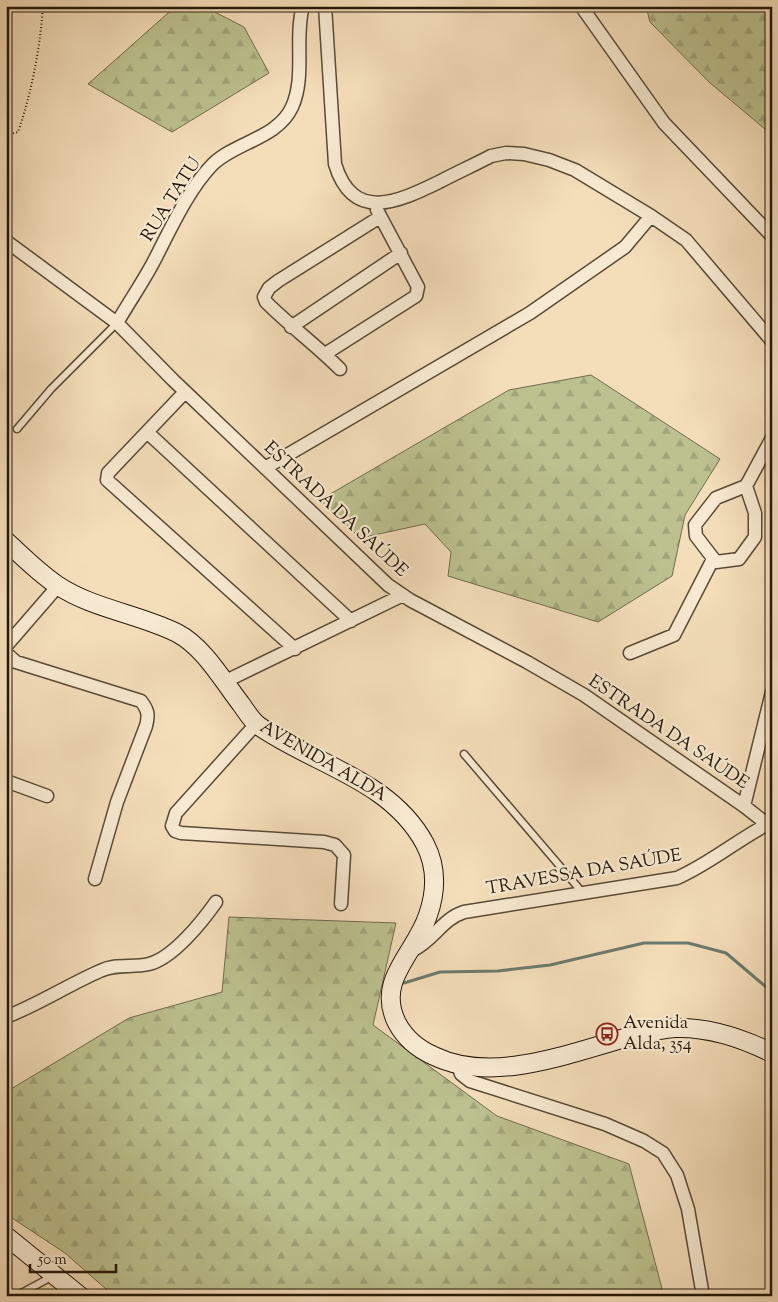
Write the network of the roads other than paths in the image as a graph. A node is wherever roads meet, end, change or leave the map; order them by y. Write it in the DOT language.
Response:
graph roads {
  1 [pos="304,6"];
  2 [pos="325,6"];
  3 [pos="582,6"];
  4 [pos="375,203"];
  5 [pos="651,216"];
  6 [pos="380,217"];
  7 [pos="772,236"];
  8 [pos="6,241"];
  9 [pos="401,253"];
  10 [pos="117,322"];
  11 [pos="291,327"];
  12 [pos="772,341"];
  13 [pos="325,354"];
  14 [pos="340,369"];
  15 [pos="185,392"];
  16 [pos="16,430"];
  17 [pos="147,432"];
  18 [pos="772,438"];
  19 [pos="265,468"];
  20 [pos="746,486"];
  21 [pos="6,541"];
  22 [pos="713,559"];
  23 [pos="58,586"];
  24 [pos="403,595"];
  25 [pos="351,621"];
  26 [pos="6,646"];
  27 [pos="295,649"];
  28 [pos="6,653"];
  29 [pos="630,653"];
  30 [pos="224,682"];
  31 [pos="772,692"];
  32 [pos="256,724"];
  33 [pos="464,754"];
  34 [pos="6,781"];
  35 [pos="46,796"];
  36 [pos="744,806"];
  37 [pos="769,827"];
  38 [pos="95,879"];
  39 [pos="583,894"];
  40 [pos="216,902"];
  41 [pos="342,904"];
  42 [pos="408,952"];
  43 [pos="6,1017"];
  44 [pos="772,1053"];
  45 [pos="458,1065"];
  46 [pos="6,1236"];
  47 [pos="55,1275"];
  48 [pos="16,1296"];
  49 [pos="80,1296"];
  50 [pos="703,1296"];
  1 -- 10 [label="street, RUA TATU"];
  2 -- 4 [label="street"];
  3 -- 7 [label="street"];
  4 -- 5 [label="street"];
  4 -- 6 [label="street"];
  5 -- 12 [label="street"];
  5 -- 19 [label="street"];
  6 -- 9 [label="street"];
  6 -- 11 [label="street"];
  8 -- 10 [label="street, ESTRADA DA SAÚDE"];
  9 -- 11 [label="street"];
  9 -- 13 [label="street"];
  10 -- 15 [label="street, ESTRADA DA SAÚDE"];
  10 -- 16 [label="lane"];
  11 -- 13 [label="street"];
  13 -- 14 [label="street"];
  15 -- 17 [label="street"];
  15 -- 19 [label="street, ESTRADA DA SAÚDE"];
  17 -- 25 [label="street"];
  17 -- 27 [label="street"];
  18 -- 20 [label="street"];
  19 -- 24 [label="street, ESTRADA DA SAÚDE"];
  20 -- 22 [label="street"];
  20 -- 22 [label="street"];
  21 -- 23 [label="street, AVENIDA ALDA"];
  22 -- 29 [label="street"];
  23 -- 26 [label="street"];
  23 -- 30 [label="street, AVENIDA ALDA"];
  24 -- 25 [label="street"];
  24 -- 36 [label="street, ESTRADA DA SAÚDE"];
  25 -- 27 [label="street"];
  27 -- 30 [label="street"];
  28 -- 38 [label="street"];
  30 -- 32 [label="street, AVENIDA ALDA"];
  31 -- 36 [label="street"];
  32 -- 41 [label="street"];
  32 -- 42 [label="street, AVENIDA ALDA"];
  33 -- 39 [label="lane"];
  34 -- 35 [label="street"];
  36 -- 37 [label="street, ESTRADA DA SAÚDE"];
  37 -- 39 [label="street, TRAVESSA DA SAÚDE"];
  39 -- 42 [label="street, TRAVESSA DA SAÚDE"];
  40 -- 43 [label="street"];
  42 -- 45 [label="street, AVENIDA ALDA"];
  44 -- 45 [label="street, AVENIDA ALDA"];
  45 -- 50 [label="street"];
  46 -- 47 [label="street"];
  47 -- 48 [label="lane"];
  47 -- 49 [label="street"];
}
